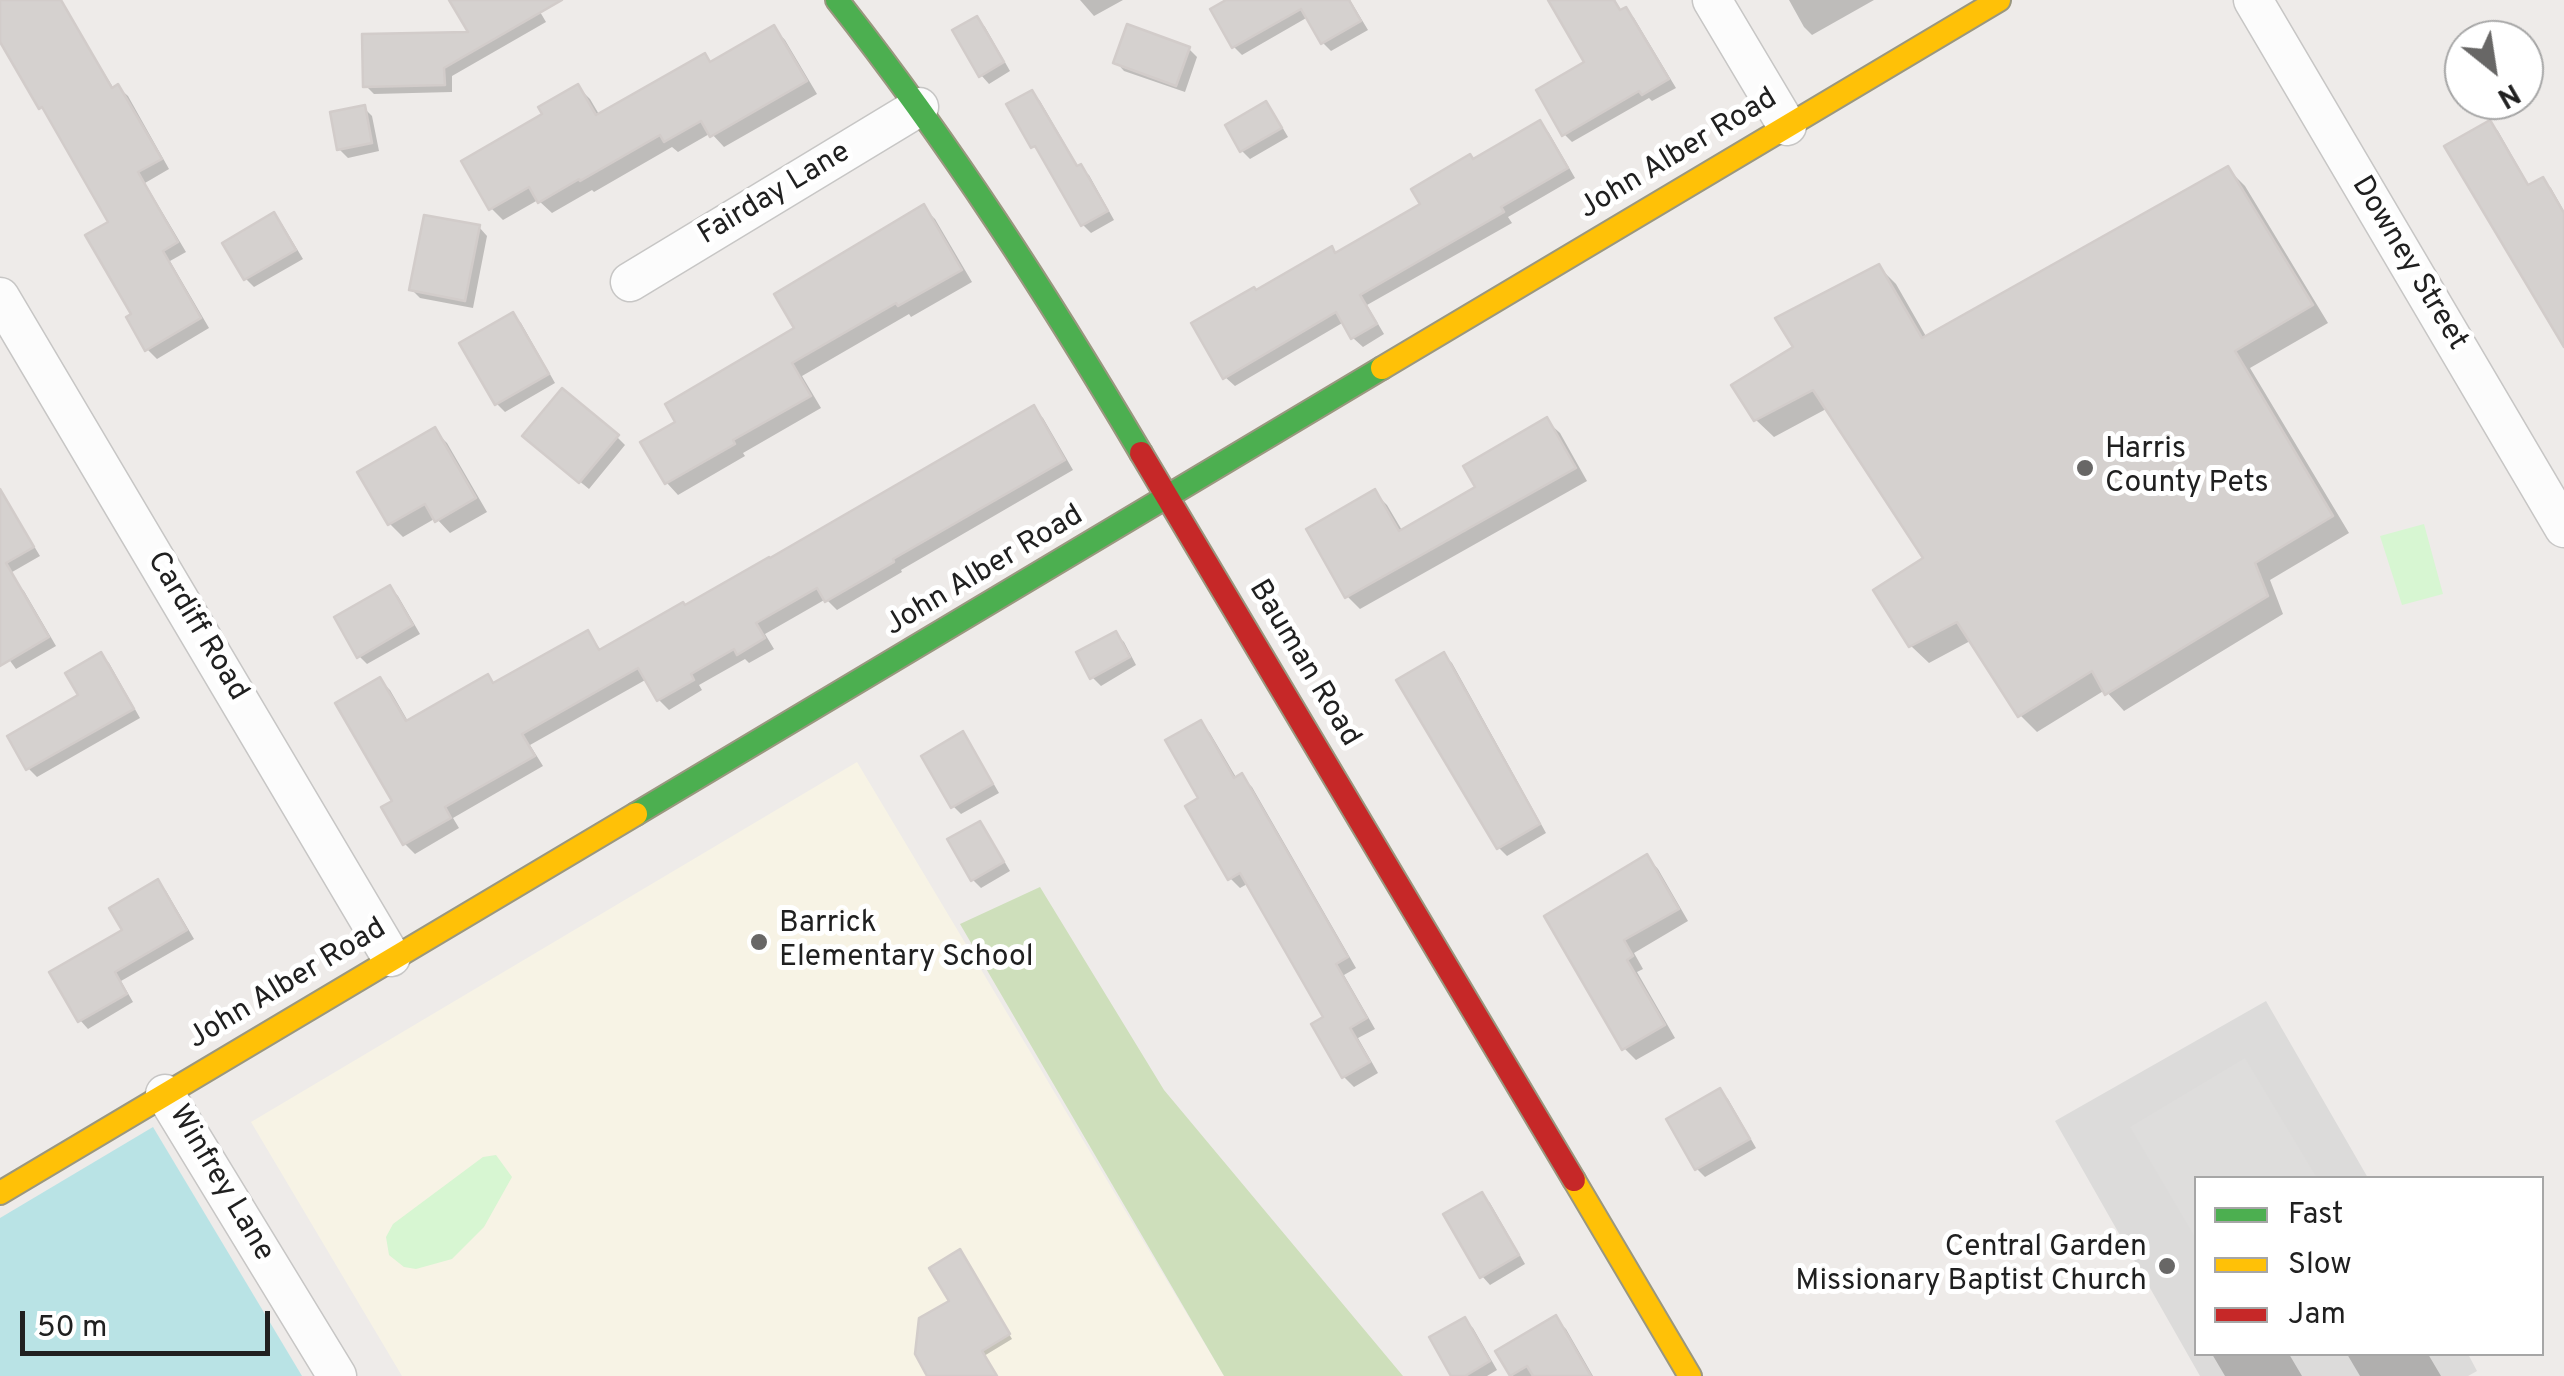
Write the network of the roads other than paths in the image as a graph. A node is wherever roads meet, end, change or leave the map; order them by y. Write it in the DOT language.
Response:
graph roads {
  1 [pos="838,0"];
  2 [pos="1712,0"];
  3 [pos="1999,0"];
  4 [pos="2253,0"];
  5 [pos="919,107"];
  6 [pos="1786,126"];
  7 [pos="630,282"];
  8 [pos="0,298"];
  9 [pos="1168,494"];
  10 [pos="2564,528"];
  11 [pos="391,957"];
  12 [pos="165,1094"];
  13 [pos="0,1193"];
  14 [pos="337,1376"];
  15 [pos="1690,1376"];
  1 -- 5 [label="street, Bauman Road"];
  2 -- 6 [label="street"];
  3 -- 6 [label="street, John Alber Road"];
  4 -- 10 [label="street, Downey Street"];
  5 -- 7 [label="street, Fairday Lane"];
  5 -- 9 [label="street, Bauman Road"];
  6 -- 9 [label="street, John Alber Road"];
  8 -- 11 [label="street, Cardiff Road"];
  9 -- 11 [label="street, John Alber Road"];
  9 -- 15 [label="street, Bauman Road"];
  11 -- 12 [label="street, John Alber Road"];
  12 -- 13 [label="street, John Alber Road"];
  12 -- 14 [label="street, Winfrey Lane"];
}
